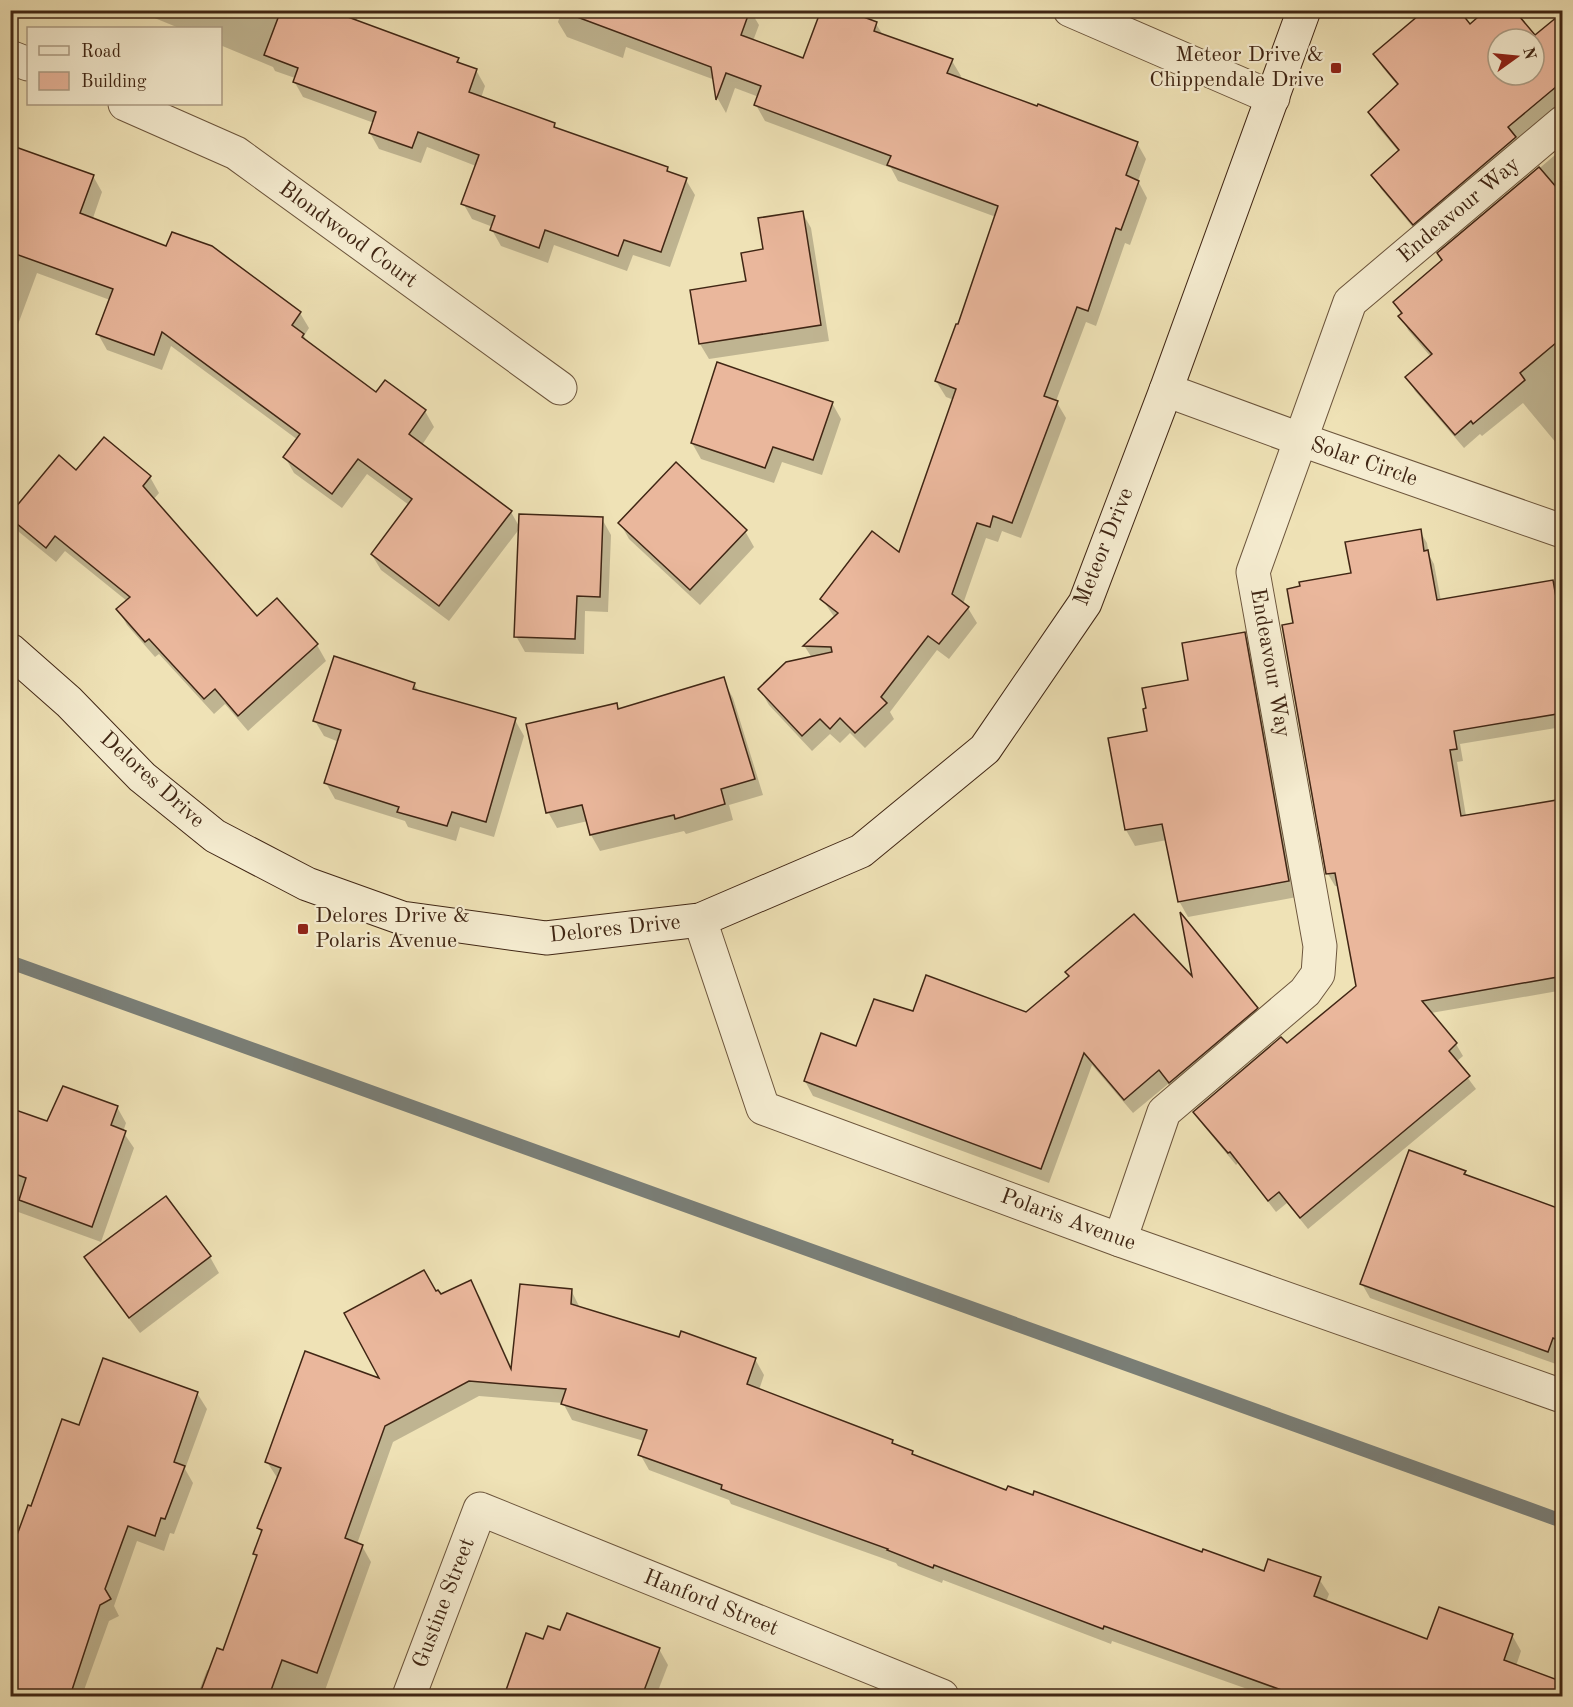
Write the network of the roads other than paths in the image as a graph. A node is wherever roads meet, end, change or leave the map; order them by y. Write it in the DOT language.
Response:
graph roads {
  1 [pos="1070,10"];
  2 [pos="1304,10"];
  3 [pos="10,57"];
  4 [pos="27,64"];
  5 [pos="1273,98"];
  6 [pos="126,105"];
  7 [pos="1563,123"];
  8 [pos="560,388"];
  9 [pos="1166,390"];
  10 [pos="1302,440"];
  11 [pos="1563,531"];
  12 [pos="10,650"];
  13 [pos="699,920"];
  14 [pos="1120,1240"];
  15 [pos="1563,1395"];
  16 [pos="480,1509"];
  17 [pos="409,1696"];
  18 [pos="942,1696"];
  1 -- 5 [label="street"];
  2 -- 5 [label="street, Meteor Drive"];
  3 -- 4 [label="street"];
  5 -- 9 [label="street, Meteor Drive"];
  6 -- 8 [label="street, Blondwood Court"];
  7 -- 10 [label="street, Endeavour Way"];
  9 -- 10 [label="street, Solar Circle"];
  9 -- 13 [label="street, Meteor Drive"];
  10 -- 11 [label="street, Solar Circle"];
  10 -- 14 [label="street, Endeavour Way"];
  12 -- 13 [label="street, Delores Drive"];
  13 -- 14 [label="street, Polaris Avenue"];
  14 -- 15 [label="street, Polaris Avenue"];
  16 -- 17 [label="street, Gustine Street"];
  16 -- 18 [label="street, Hanford Street"];
}
